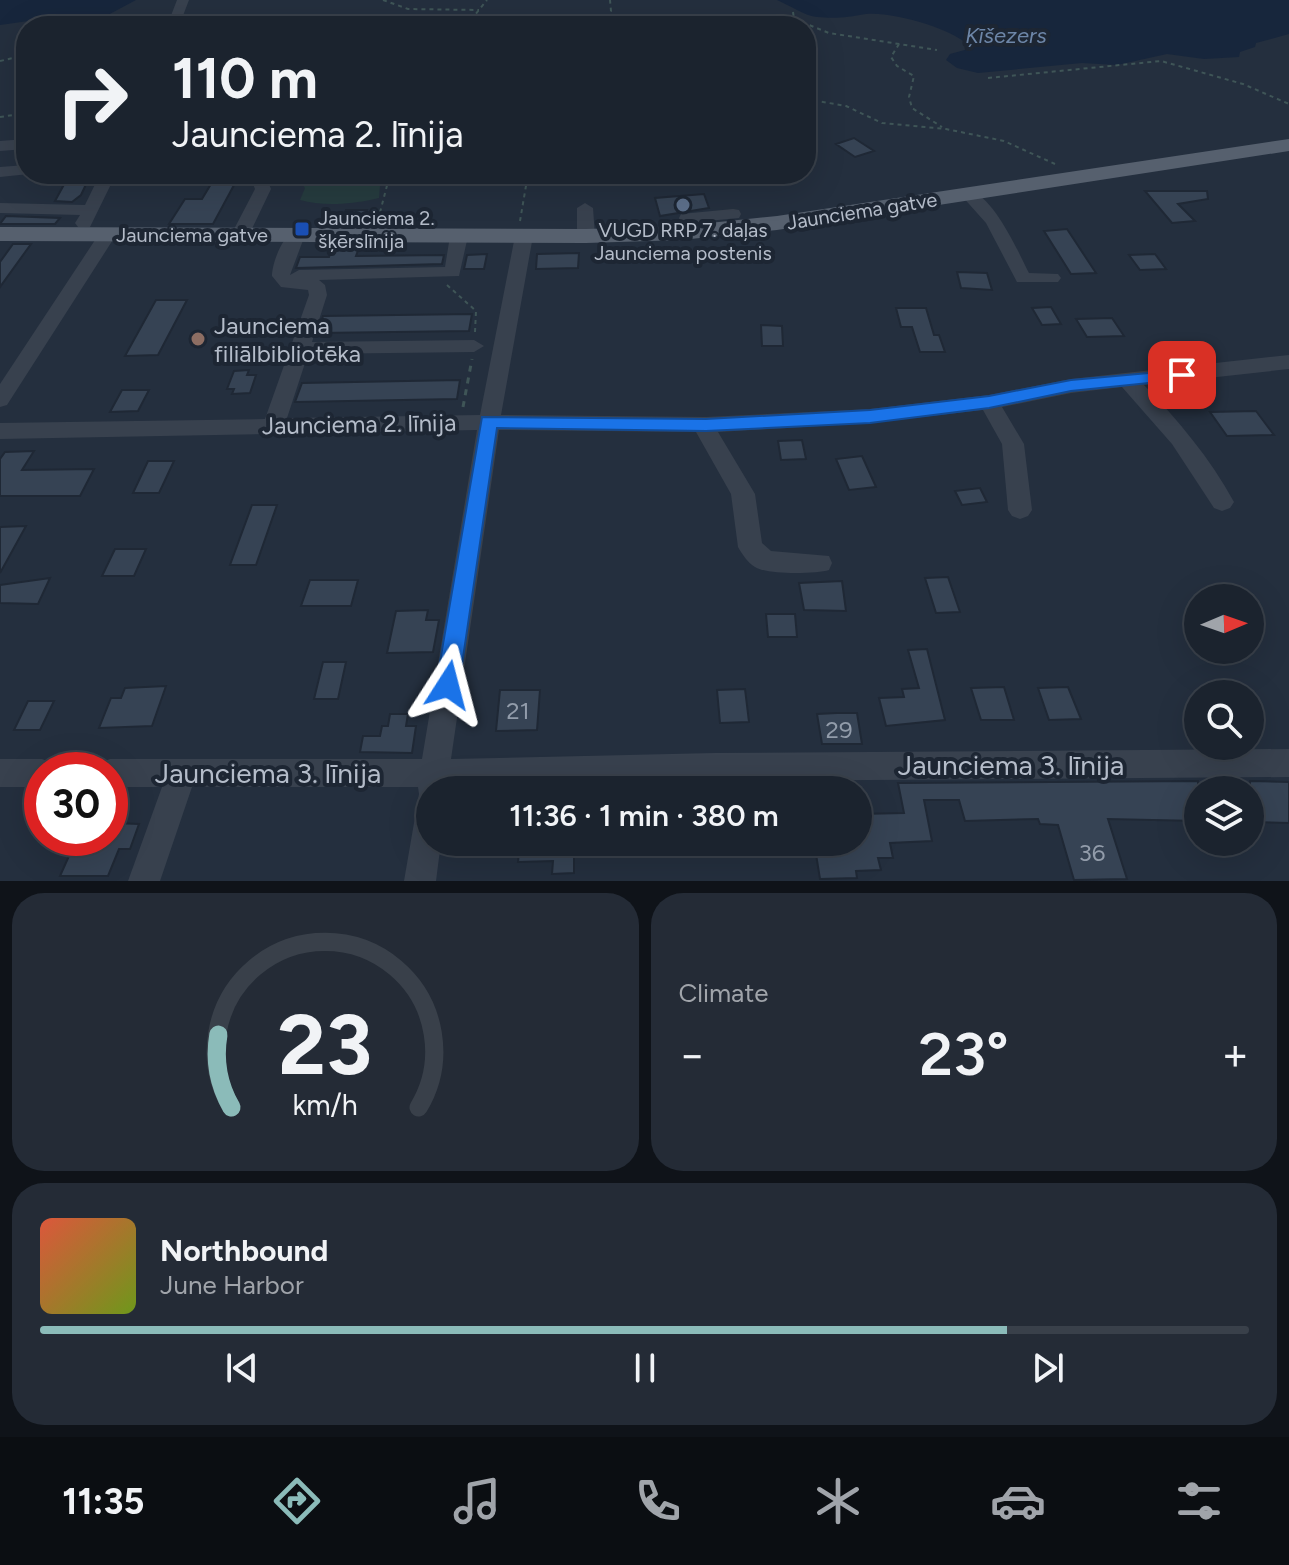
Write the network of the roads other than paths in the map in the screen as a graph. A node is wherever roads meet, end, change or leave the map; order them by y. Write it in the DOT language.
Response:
graph roads {
  1 [pos="1289,145"];
  2 [pos="103,184"];
  3 [pos="261,184"];
  4 [pos="969,195"];
  5 [pos="0,208"];
  6 [pos="585,208"];
  7 [pos="90,210"];
  8 [pos="733,214"];
  9 [pos="691,232"];
  10 [pos="0,234"];
  11 [pos="78,235"];
  12 [pos="107,235"];
  13 [pos="240,235"];
  14 [pos="296,235"];
  15 [pos="459,236"];
  16 [pos="521,236"];
  17 [pos="586,236"];
  18 [pos="281,276"];
  19 [pos="1052,278"];
  20 [pos="474,346"];
  21 [pos="301,348"];
  22 [pos="1289,362"];
  23 [pos="1129,382"];
  24 [pos="0,400"];
  25 [pos="989,402"];
  26 [pos="276,417"];
  27 [pos="489,422"];
  28 [pos="706,425"];
  29 [pos="0,431"];
  30 [pos="1222,502"];
  31 [pos="1020,510"];
  32 [pos="820,563"];
  33 [pos="1289,763"];
  34 [pos="0,773"];
  35 [pos="24,773"];
  36 [pos="128,773"];
  37 [pos="182,774"];
  38 [pos="434,776"];
  39 [pos="546,776"];
  40 [pos="416,781"];
  41 [pos="423,856"];
  42 [pos="144,881"];
  43 [pos="420,881"];
  1 -- 4 [label="main road, Jaunciema gatve"];
  2 -- 7 [label="street"];
  3 -- 13 [label="street"];
  4 -- 9 [label="main road, Jaunciema gatve"];
  4 -- 19 [label="street"];
  5 -- 7 [label="street"];
  6 -- 17 [label="street"];
  7 -- 11 [label="street"];
  8 -- 9 [label="street"];
  9 -- 17 [label="main road, Jaunciema gatve"];
  10 -- 11 [label="main road, Jaunciema gatve"];
  11 -- 12 [label="main road, Jaunciema gatve"];
  12 -- 13 [label="main road, Jaunciema gatve"];
  12 -- 24 [label="street"];
  13 -- 14 [label="main road, Jaunciema gatve"];
  14 -- 15 [label="main road, Jaunciema gatve"];
  14 -- 18 [label="street"];
  15 -- 16 [label="main road, Jaunciema gatve"];
  15 -- 18 [label="street"];
  16 -- 17 [label="main road, Jaunciema gatve"];
  16 -- 27 [label="street"];
  18 -- 21 [label="street"];
  20 -- 21 [label="street"];
  21 -- 26 [label="street"];
  22 -- 23 [label="street, Jaunciema 2. līnija"];
  23 -- 25 [label="street, Jaunciema 2. līnija"];
  23 -- 30 [label="street"];
  25 -- 28 [label="street, Jaunciema 2. līnija"];
  25 -- 31 [label="street"];
  26 -- 27 [label="street, Jaunciema 2. līnija"];
  26 -- 27 [label="street"];
  26 -- 29 [label="street, Jaunciema 2. līnija"];
  27 -- 28 [label="street, Jaunciema 2. līnija"];
  27 -- 38 [label="street"];
  28 -- 32 [label="street"];
  33 -- 39 [label="street, Jaunciema 3. līnija"];
  34 -- 35 [label="street"];
  36 -- 37 [label="street, Jaunciema 3. līnija"];
  37 -- 40 [label="street, Jaunciema 3. līnija"];
  37 -- 42 [label="street"];
  41 -- 43 [label="street"];
}
